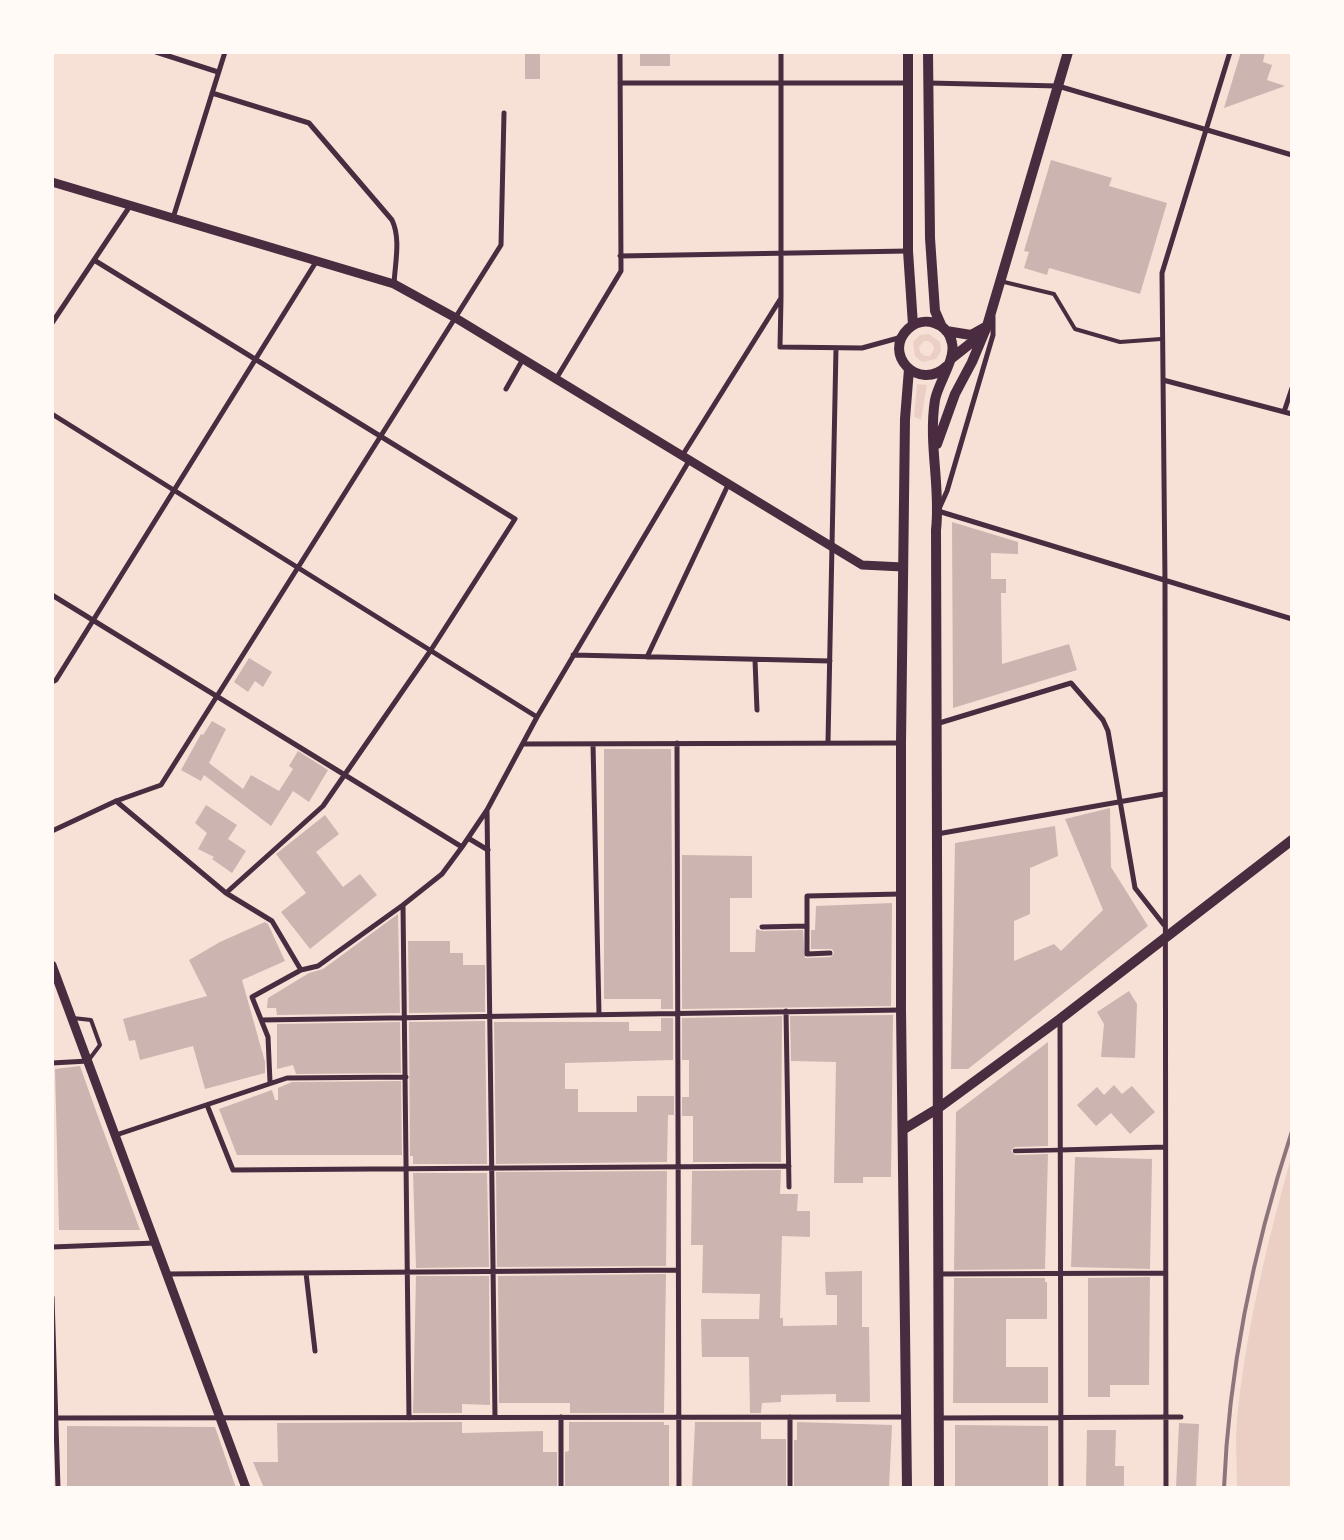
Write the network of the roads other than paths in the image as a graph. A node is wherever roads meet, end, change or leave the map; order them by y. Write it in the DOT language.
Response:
graph roads {
  1 [pos="156,52"];
  2 [pos="225,52"];
  3 [pos="620,52"];
  4 [pos="781,52"];
  5 [pos="908,52"];
  6 [pos="928,52"];
  7 [pos="1068,52"];
  8 [pos="1230,52"];
  9 [pos="218,72"];
  10 [pos="929,82"];
  11 [pos="620,83"];
  12 [pos="781,83"];
  13 [pos="908,83"];
  14 [pos="1058,86"];
  15 [pos="212,93"];
  16 [pos="504,113"];
  17 [pos="1206,130"];
  18 [pos="1292,156"];
  19 [pos="52,182"];
  20 [pos="130,206"];
  21 [pos="173,218"];
  22 [pos="908,251"];
  23 [pos="781,253"];
  24 [pos="620,256"];
  25 [pos="94,260"];
  26 [pos="316,262"];
  27 [pos="1000,281"];
  28 [pos="394,284"];
  29 [pos="781,298"];
  30 [pos="993,306"];
  31 [pos="454,317"];
  32 [pos="52,323"];
  33 [pos="913,325"];
  34 [pos="944,329"];
  35 [pos="985,330"];
  36 [pos="902,337"];
  37 [pos="1161,339"];
  38 [pos="836,348"];
  39 [pos="255,359"];
  40 [pos="523,359"];
  41 [pos="949,362"];
  42 [pos="909,369"];
  43 [pos="556,379"];
  44 [pos="1163,380"];
  45 [pos="1292,388"];
  46 [pos="506,389"];
  47 [pos="1284,412"];
  48 [pos="52,414"];
  49 [pos="1292,414"];
  50 [pos="380,436"];
  51 [pos="933,458"];
  52 [pos="686,459"];
  53 [pos="728,485"];
  54 [pos="174,490"];
  55 [pos="938,511"];
  56 [pos="832,549"];
  57 [pos="297,567"];
  58 [pos="903,567"];
  59 [pos="1165,582"];
  60 [pos="52,595"];
  61 [pos="1292,619"];
  62 [pos="94,620"];
  63 [pos="431,650"];
  64 [pos="573,655"];
  65 [pos="648,657"];
  66 [pos="755,660"];
  67 [pos="830,661"];
  68 [pos="52,682"];
  69 [pos="216,696"];
  70 [pos="758,710"];
  71 [pos="537,717"];
  72 [pos="936,724"];
  73 [pos="828,742"];
  74 [pos="677,743"];
  75 [pos="901,743"];
  76 [pos="522,744"];
  77 [pos="593,744"];
  78 [pos="344,774"];
  79 [pos="1164,794"];
  80 [pos="116,800"];
  81 [pos="1122,802"];
  82 [pos="487,810"];
  83 [pos="52,831"];
  84 [pos="937,834"];
  85 [pos="468,838"];
  86 [pos="1292,840"];
  87 [pos="462,847"];
  88 [pos="488,850"];
  89 [pos="226,893"];
  90 [pos="901,894"];
  91 [pos="403,905"];
  92 [pos="1164,925"];
  93 [pos="807,926"];
  94 [pos="762,927"];
  95 [pos="1165,937"];
  96 [pos="830,953"];
  97 [pos="52,965"];
  98 [pos="300,970"];
  99 [pos="901,1010"];
  100 [pos="786,1011"];
  101 [pos="678,1013"];
  102 [pos="599,1014"];
  103 [pos="490,1016"];
  104 [pos="72,1018"];
  105 [pos="406,1018"];
  106 [pos="1060,1019"];
  107 [pos="261,1020"];
  108 [pos="88,1062"];
  109 [pos="52,1063"];
  110 [pos="406,1077"];
  111 [pos="270,1082"];
  112 [pos="207,1105"];
  113 [pos="938,1109"];
  114 [pos="904,1129"];
  115 [pos="116,1135"];
  116 [pos="1165,1147"];
  117 [pos="1060,1150"];
  118 [pos="1015,1151"];
  119 [pos="788,1166"];
  120 [pos="678,1167"];
  121 [pos="406,1168"];
  122 [pos="492,1168"];
  123 [pos="789,1187"];
  124 [pos="156,1243"];
  125 [pos="52,1247"];
  126 [pos="678,1270"];
  127 [pos="494,1272"];
  128 [pos="306,1273"];
  129 [pos="407,1273"];
  130 [pos="1165,1273"];
  131 [pos="168,1274"];
  132 [pos="938,1274"];
  133 [pos="1060,1274"];
  134 [pos="52,1297"];
  135 [pos="316,1351"];
  136 [pos="496,1417"];
  137 [pos="679,1417"];
  138 [pos="790,1417"];
  139 [pos="907,1417"];
  140 [pos="1060,1417"];
  141 [pos="1166,1417"];
  142 [pos="1181,1417"];
  143 [pos="54,1418"];
  144 [pos="221,1418"];
  145 [pos="409,1418"];
  146 [pos="561,1418"];
  147 [pos="939,1418"];
  148 [pos="58,1488"];
  149 [pos="246,1488"];
  150 [pos="561,1488"];
  151 [pos="679,1488"];
  152 [pos="790,1488"];
  153 [pos="907,1488"];
  154 [pos="939,1488"];
  155 [pos="1061,1488"];
  156 [pos="1166,1488"];
  1 -- 9 [label="street"];
  2 -- 9 [label="street"];
  3 -- 11 [label="street"];
  4 -- 12 [label="street"];
  5 -- 13 [label="main road"];
  6 -- 10 [label="main road"];
  7 -- 14 [label="main road"];
  8 -- 17 [label="street"];
  9 -- 15 [label="street"];
  10 -- 14 [label="street"];
  10 -- 34 [label="main road"];
  11 -- 12 [label="street"];
  11 -- 24 [label="street"];
  12 -- 13 [label="street"];
  12 -- 23 [label="street"];
  13 -- 22 [label="main road"];
  14 -- 17 [label="street"];
  14 -- 27 [label="main road"];
  15 -- 21 [label="street"];
  15 -- 28 [label="street"];
  16 -- 31 [label="street"];
  17 -- 18 [label="street"];
  17 -- 37 [label="street"];
  19 -- 20 [label="street"];
  20 -- 21 [label="street"];
  20 -- 25 [label="street"];
  21 -- 26 [label="street"];
  22 -- 23 [label="street"];
  22 -- 33 [label="main road"];
  23 -- 24 [label="street"];
  23 -- 29 [label="street"];
  24 -- 43 [label="street"];
  25 -- 32 [label="street"];
  25 -- 39 [label="street"];
  26 -- 28 [label="street"];
  26 -- 39 [label="street"];
  27 -- 30 [label="main road"];
  27 -- 37 [label="lane"];
  28 -- 31 [label="street"];
  29 -- 38 [label="street"];
  29 -- 52 [label="street"];
  30 -- 35 [label="main road"];
  30 -- 55 [label="street"];
  31 -- 40 [label="street"];
  31 -- 50 [label="street"];
  33 -- 34 [label="main road"];
  33 -- 36 [label="main road"];
  34 -- 35 [label="main road"];
  34 -- 41 [label="main road"];
  35 -- 41 [label="main road"];
  35 -- 51 [label="main road"];
  36 -- 38 [label="street"];
  36 -- 42 [label="main road"];
  37 -- 44 [label="street"];
  38 -- 56 [label="street"];
  39 -- 50 [label="street"];
  39 -- 54 [label="street"];
  40 -- 43 [label="street"];
  40 -- 46 [label="street"];
  41 -- 42 [label="main road"];
  41 -- 51 [label="main road"];
  42 -- 58 [label="main road"];
  43 -- 52 [label="street"];
  44 -- 47 [label="street"];
  44 -- 59 [label="street"];
  45 -- 47 [label="street"];
  47 -- 49 [label="street"];
  48 -- 54 [label="street"];
  50 -- 57 [label="street"];
  50 -- 63 [label="street"];
  51 -- 55 [label="main road"];
  52 -- 53 [label="street"];
  52 -- 64 [label="street"];
  53 -- 56 [label="street"];
  53 -- 65 [label="street"];
  54 -- 57 [label="street"];
  54 -- 62 [label="street"];
  55 -- 59 [label="street"];
  55 -- 72 [label="main road"];
  56 -- 58 [label="street"];
  56 -- 67 [label="street"];
  57 -- 63 [label="street"];
  57 -- 69 [label="street"];
  58 -- 75 [label="main road"];
  59 -- 61 [label="street"];
  59 -- 79 [label="street"];
  60 -- 62 [label="street"];
  62 -- 68 [label="street"];
  62 -- 69 [label="street"];
  63 -- 71 [label="street"];
  63 -- 78 [label="street"];
  64 -- 65 [label="street"];
  64 -- 71 [label="street"];
  65 -- 66 [label="street"];
  66 -- 67 [label="street"];
  66 -- 70 [label="street"];
  67 -- 73 [label="street"];
  69 -- 78 [label="street"];
  69 -- 80 [label="street"];
  71 -- 76 [label="street"];
  72 -- 81 [label="street"];
  72 -- 84 [label="main road"];
  73 -- 74 [label="street"];
  73 -- 75 [label="street"];
  74 -- 77 [label="street"];
  74 -- 101 [label="street"];
  75 -- 90 [label="main road"];
  76 -- 77 [label="street"];
  76 -- 82 [label="street"];
  77 -- 102 [label="street"];
  78 -- 87 [label="street"];
  78 -- 89 [label="street"];
  79 -- 81 [label="street"];
  79 -- 92 [label="street"];
  80 -- 83 [label="street"];
  80 -- 89 [label="street"];
  81 -- 84 [label="street"];
  81 -- 92 [label="street"];
  82 -- 85 [label="street"];
  82 -- 88 [label="street"];
  84 -- 113 [label="main road"];
  85 -- 87 [label="street"];
  85 -- 88 [label="street"];
  86 -- 95 [label="main road"];
  87 -- 91 [label="street"];
  88 -- 103 [label="street"];
  89 -- 98 [label="street"];
  90 -- 93 [label="street"];
  90 -- 99 [label="main road"];
  91 -- 98 [label="street"];
  91 -- 105 [label="street"];
  92 -- 95 [label="street"];
  93 -- 94 [label="street"];
  93 -- 96 [label="street"];
  95 -- 106 [label="main road"];
  95 -- 116 [label="street"];
  97 -- 104 [label="street"];
  98 -- 107 [label="street"];
  99 -- 100 [label="street"];
  99 -- 114 [label="main road"];
  100 -- 101 [label="street"];
  100 -- 119 [label="street"];
  101 -- 102 [label="street"];
  101 -- 120 [label="street"];
  102 -- 103 [label="street"];
  103 -- 105 [label="street"];
  103 -- 122 [label="street"];
  104 -- 108 [label="street"];
  104 -- 108 [label="lane"];
  105 -- 107 [label="street"];
  105 -- 110 [label="street"];
  106 -- 113 [label="main road"];
  106 -- 117 [label="street"];
  107 -- 111 [label="street"];
  108 -- 109 [label="street"];
  108 -- 115 [label="street"];
  110 -- 111 [label="street"];
  110 -- 121 [label="street"];
  111 -- 112 [label="street"];
  112 -- 115 [label="street"];
  112 -- 121 [label="street"];
  113 -- 114 [label="main road"];
  113 -- 132 [label="main road"];
  114 -- 139 [label="main road"];
  115 -- 124 [label="street"];
  116 -- 117 [label="street"];
  116 -- 130 [label="street"];
  117 -- 118 [label="street"];
  117 -- 133 [label="street"];
  119 -- 120 [label="street"];
  119 -- 123 [label="street"];
  120 -- 122 [label="street"];
  120 -- 126 [label="street"];
  121 -- 122 [label="street"];
  121 -- 129 [label="street"];
  122 -- 127 [label="street"];
  124 -- 125 [label="street"];
  124 -- 131 [label="street"];
  126 -- 127 [label="street"];
  126 -- 137 [label="street"];
  127 -- 129 [label="street"];
  127 -- 136 [label="street"];
  128 -- 129 [label="street"];
  128 -- 131 [label="street"];
  128 -- 135 [label="street"];
  129 -- 145 [label="street"];
  130 -- 133 [label="street"];
  130 -- 141 [label="street"];
  131 -- 144 [label="street"];
  132 -- 133 [label="street"];
  132 -- 147 [label="main road"];
  133 -- 140 [label="street"];
  134 -- 143 [label="street"];
  136 -- 145 [label="street"];
  136 -- 146 [label="street"];
  137 -- 138 [label="street"];
  137 -- 146 [label="street"];
  137 -- 151 [label="street"];
  138 -- 139 [label="street"];
  138 -- 152 [label="street"];
  139 -- 153 [label="main road"];
  140 -- 141 [label="street"];
  140 -- 147 [label="street"];
  140 -- 155 [label="street"];
  141 -- 142 [label="street"];
  141 -- 156 [label="street"];
  143 -- 144 [label="street"];
  143 -- 148 [label="street"];
  144 -- 145 [label="street"];
  144 -- 149 [label="street"];
  146 -- 150 [label="street"];
  147 -- 154 [label="main road"];
}
